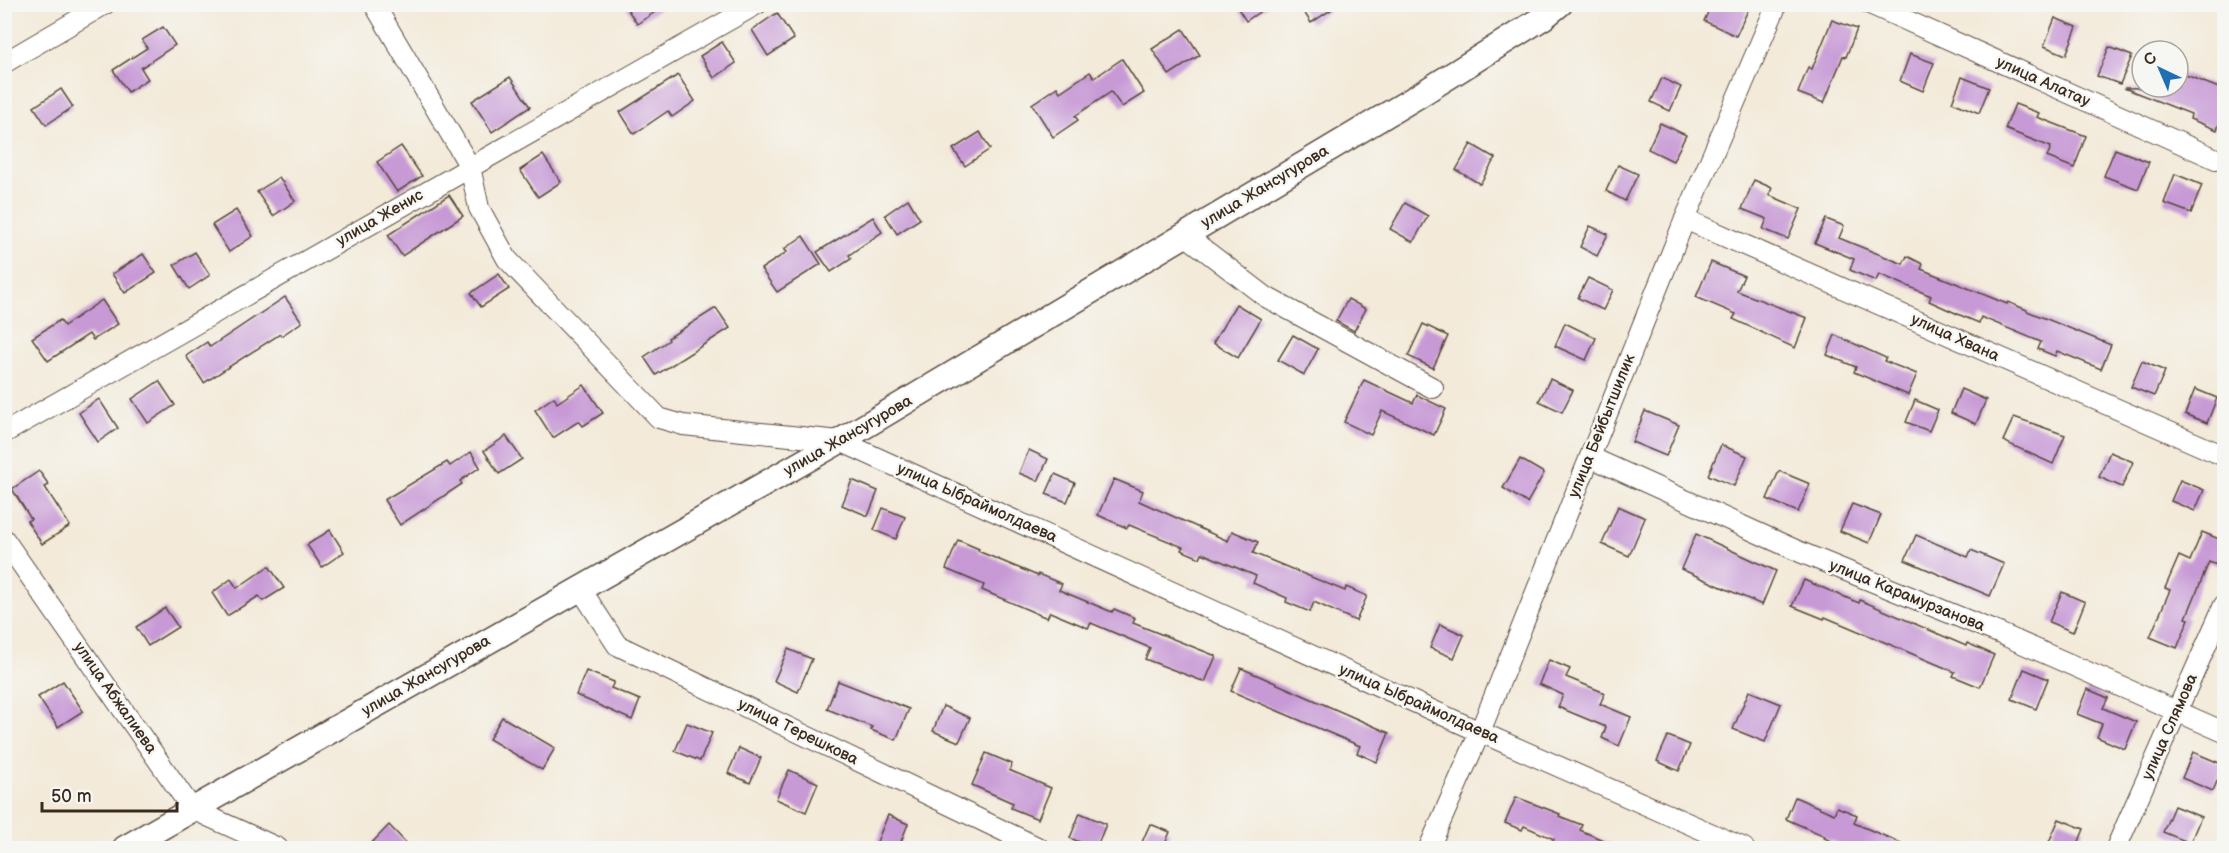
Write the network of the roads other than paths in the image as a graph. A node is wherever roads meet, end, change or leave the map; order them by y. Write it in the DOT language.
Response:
graph roads {
  1 [pos="105,4"];
  2 [pos="374,4"];
  3 [pos="757,4"];
  4 [pos="1560,4"];
  5 [pos="1777,4"];
  6 [pos="1870,4"];
  7 [pos="4,63"];
  8 [pos="2216,159"];
  9 [pos="470,167"];
  10 [pos="1685,219"];
  11 [pos="1185,235"];
  12 [pos="1433,388"];
  13 [pos="4,433"];
  14 [pos="840,441"];
  15 [pos="2224,456"];
  16 [pos="1590,457"];
  17 [pos="4,539"];
  18 [pos="580,588"];
  19 [pos="2224,605"];
  20 [pos="2178,710"];
  21 [pos="1480,732"];
  22 [pos="2224,732"];
  23 [pos="192,809"];
  24 [pos="125,849"];
  25 [pos="278,849"];
  26 [pos="1039,849"];
  27 [pos="1429,849"];
  28 [pos="1744,849"];
  29 [pos="2116,849"];
  1 -- 7 [label="street"];
  2 -- 9 [label="street, улица Ыбраймолдаева"];
  3 -- 9 [label="street, улица Женис"];
  4 -- 11 [label="main road, улица Жансугурова"];
  5 -- 10 [label="street, улица Бейбытшилик"];
  6 -- 8 [label="street, улица Алатау"];
  9 -- 13 [label="street, улица Женис"];
  9 -- 14 [label="street, улица Ыбраймолдаева"];
  10 -- 15 [label="street, улица Хвана"];
  10 -- 16 [label="street, улица Бейбытшилик"];
  11 -- 12 [label="street"];
  11 -- 14 [label="main road, улица Жансугурова"];
  14 -- 18 [label="main road, улица Жансугурова"];
  14 -- 21 [label="street, улица Ыбраймолдаева"];
  16 -- 20 [label="street, улица Карамурзанова"];
  16 -- 21 [label="street, улица Бейбытшилик"];
  17 -- 23 [label="street, улица Абжалиева"];
  18 -- 23 [label="main road, улица Жансугурова"];
  18 -- 26 [label="street, улица Терешкова"];
  19 -- 20 [label="street, улица Слямова"];
  20 -- 22 [label="street, улица Карамурзанова"];
  20 -- 29 [label="street, улица Слямова"];
  21 -- 27 [label="street, улица Бейбытшилик"];
  21 -- 28 [label="street, улица Ыбраймолдаева"];
  23 -- 24 [label="main road, улица Жансугурова"];
  23 -- 25 [label="street"];
}
